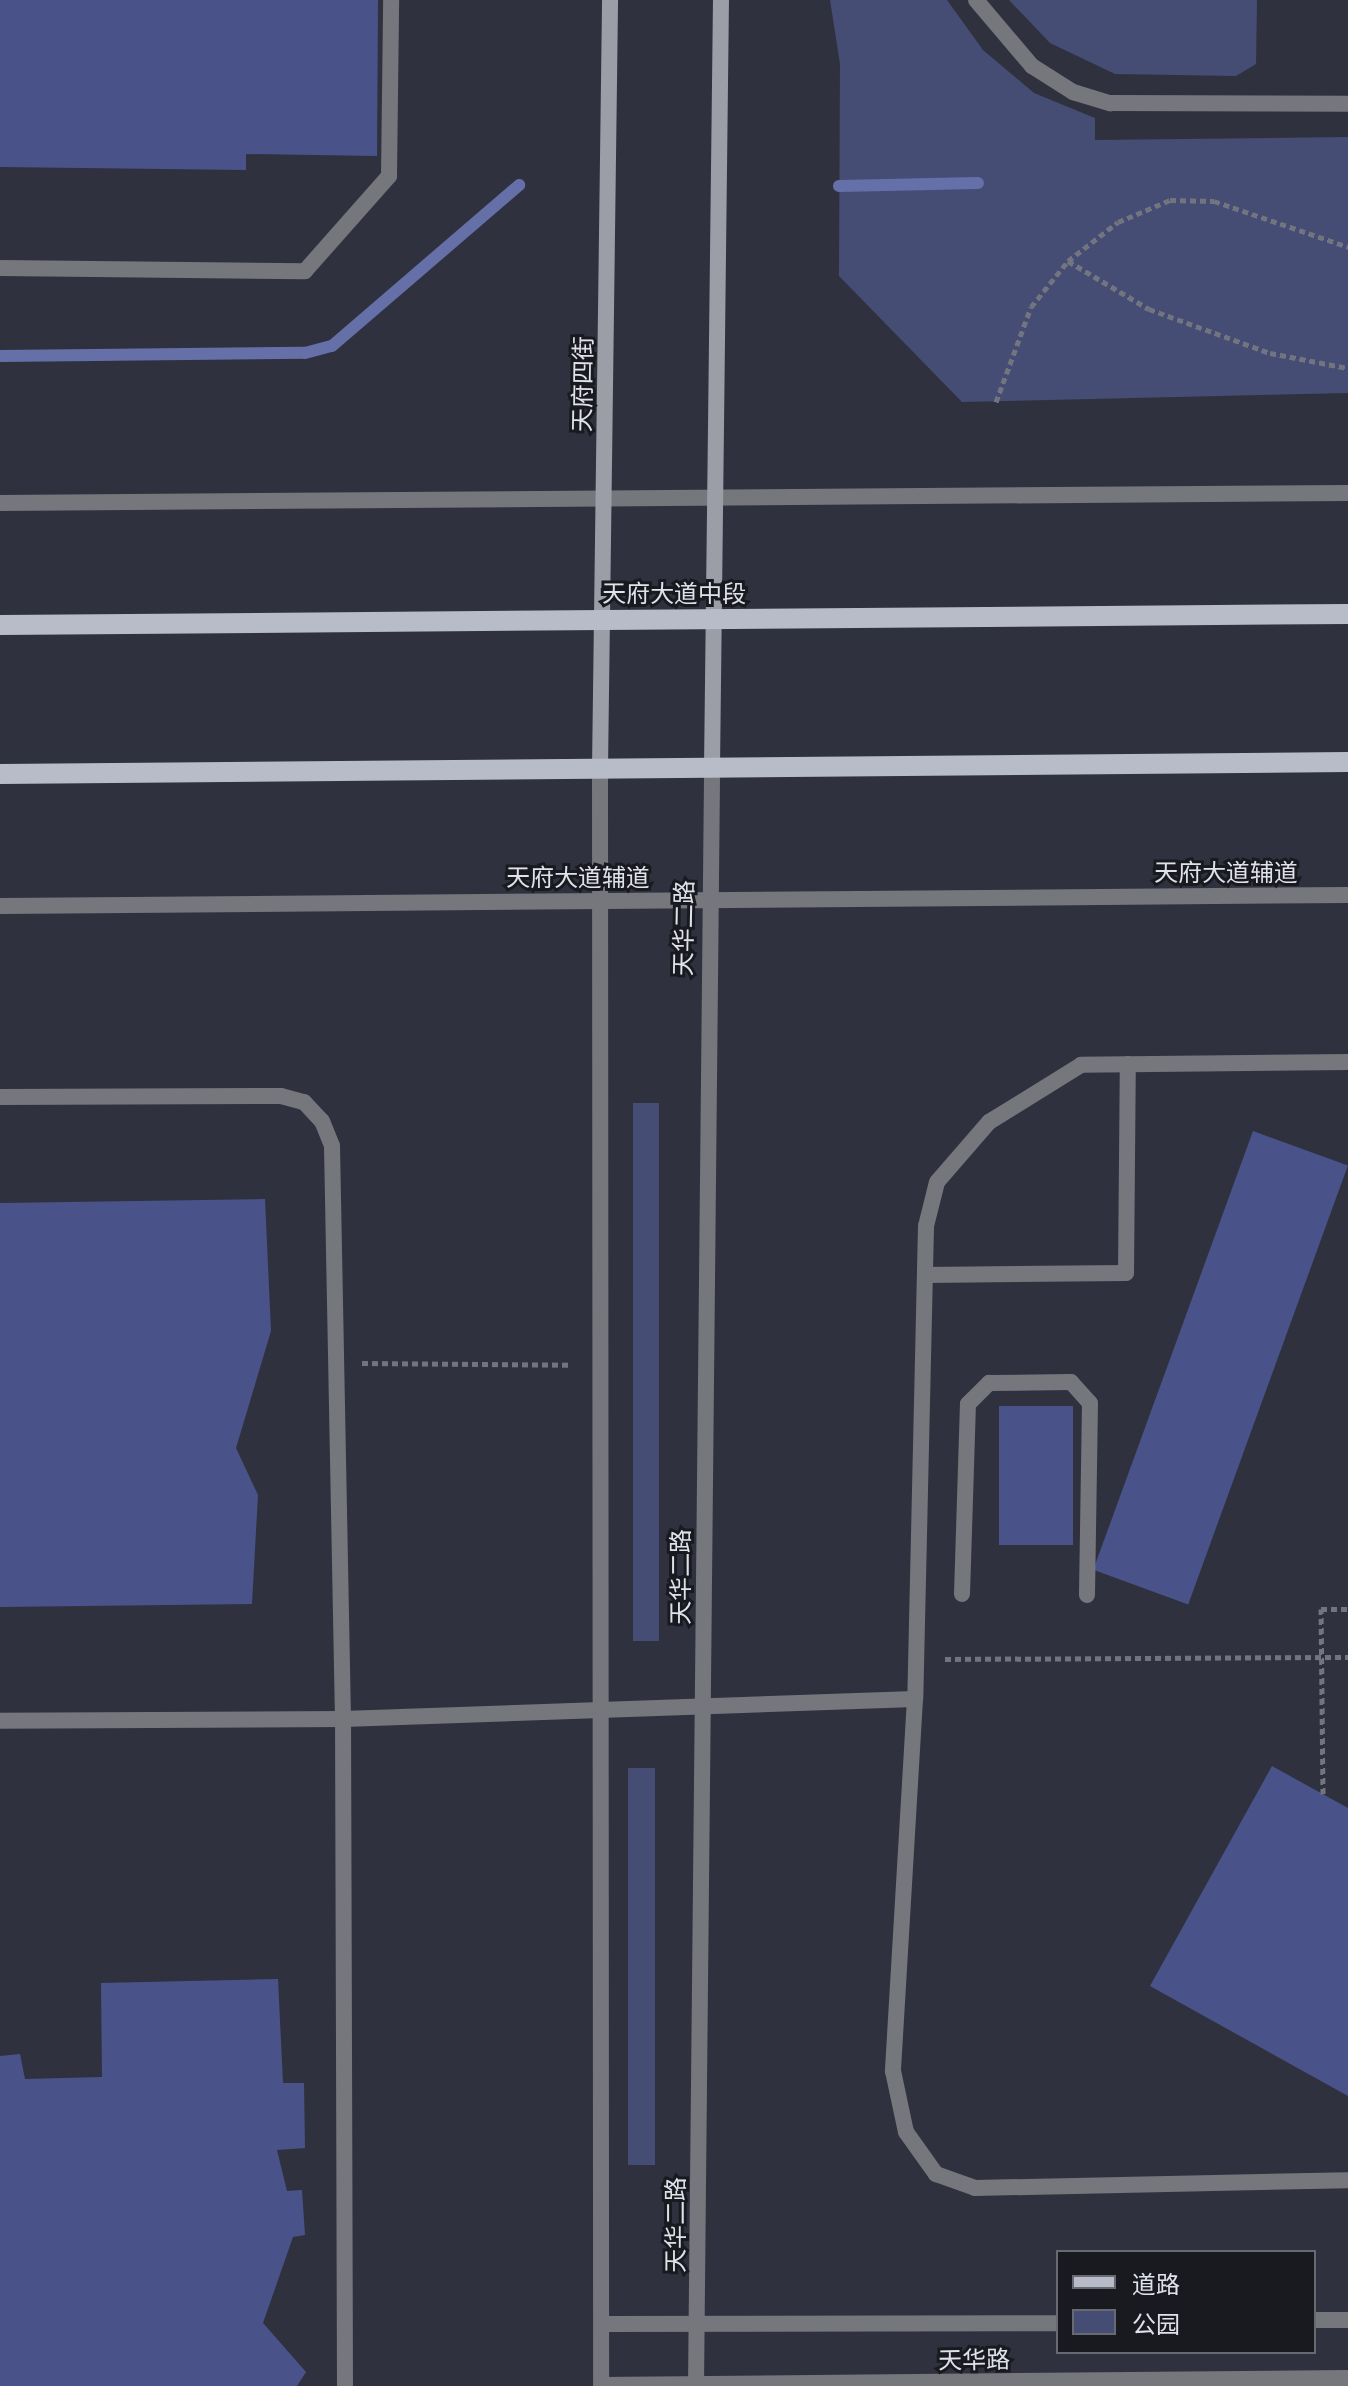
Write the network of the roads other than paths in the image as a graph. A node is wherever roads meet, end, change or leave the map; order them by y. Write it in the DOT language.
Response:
graph roads {
  1 [pos="391,0"];
  2 [pos="610,0"];
  3 [pos="721,0"];
  4 [pos="976,0"];
  5 [pos="1348,104"];
  6 [pos="0,268"];
  7 [pos="1348,493"];
  8 [pos="715,497"];
  9 [pos="604,498"];
  10 [pos="0,503"];
  11 [pos="1348,614"];
  12 [pos="714,619"];
  13 [pos="602,620"];
  14 [pos="0,625"];
  15 [pos="1348,762"];
  16 [pos="712,768"];
  17 [pos="600,769"];
  18 [pos="0,774"];
  19 [pos="1348,895"];
  20 [pos="708,900"];
  21 [pos="600,901"];
  22 [pos="0,906"];
  23 [pos="1348,1062"];
  24 [pos="1128,1064"];
  25 [pos="0,1097"];
  26 [pos="925,1275"];
  27 [pos="962,1594"];
  28 [pos="1087,1595"];
  29 [pos="915,1699"];
  30 [pos="703,1707"];
  31 [pos="599,1710"];
  32 [pos="343,1719"];
  33 [pos="0,1721"];
  34 [pos="1348,2180"];
  35 [pos="1316,2320"];
  36 [pos="1348,2320"];
  37 [pos="1056,2323"];
  38 [pos="602,2324"];
  39 [pos="698,2326"];
  40 [pos="1348,2378"];
  41 [pos="601,2385"];
  42 [pos="345,2386"];
  43 [pos="696,2386"];
  1 -- 6 [label="street"];
  2 -- 9 [label="main road, 天府四街"];
  3 -- 8 [label="main road"];
  4 -- 5 [label="street"];
  7 -- 8 [label="street"];
  8 -- 9 [label="street"];
  8 -- 12 [label="main road"];
  9 -- 10 [label="street"];
  9 -- 13 [label="main road, 天府四街"];
  11 -- 12 [label="main road, 天府大道中段"];
  12 -- 13 [label="main road, 天府大道中段"];
  12 -- 16 [label="main road"];
  13 -- 14 [label="main road, 天府大道中段"];
  13 -- 17 [label="main road, 天府四街"];
  15 -- 16 [label="main road"];
  16 -- 17 [label="main road"];
  16 -- 20 [label="street, 天华二路"];
  17 -- 18 [label="main road"];
  17 -- 21 [label="street"];
  19 -- 20 [label="street, 天府大道辅道"];
  20 -- 21 [label="street, 天府大道辅道"];
  20 -- 30 [label="street, 天华二路"];
  21 -- 22 [label="street, 天府大道辅道"];
  21 -- 31 [label="street"];
  23 -- 24 [label="street"];
  24 -- 26 [label="street"];
  24 -- 26 [label="street"];
  25 -- 32 [label="street"];
  26 -- 29 [label="street"];
  27 -- 28 [label="street"];
  29 -- 30 [label="street"];
  29 -- 34 [label="street"];
  30 -- 31 [label="street"];
  30 -- 39 [label="street, 天华二路"];
  31 -- 32 [label="street"];
  31 -- 38 [label="street"];
  32 -- 33 [label="street"];
  32 -- 42 [label="street"];
  35 -- 36 [label="street"];
  37 -- 39 [label="street, 天华路"];
  38 -- 39 [label="street, 天华路"];
  38 -- 41 [label="street"];
  39 -- 43 [label="street, 天华二路"];
  40 -- 43 [label="street, 天华路"];
  41 -- 43 [label="street, 天华路"];
}
